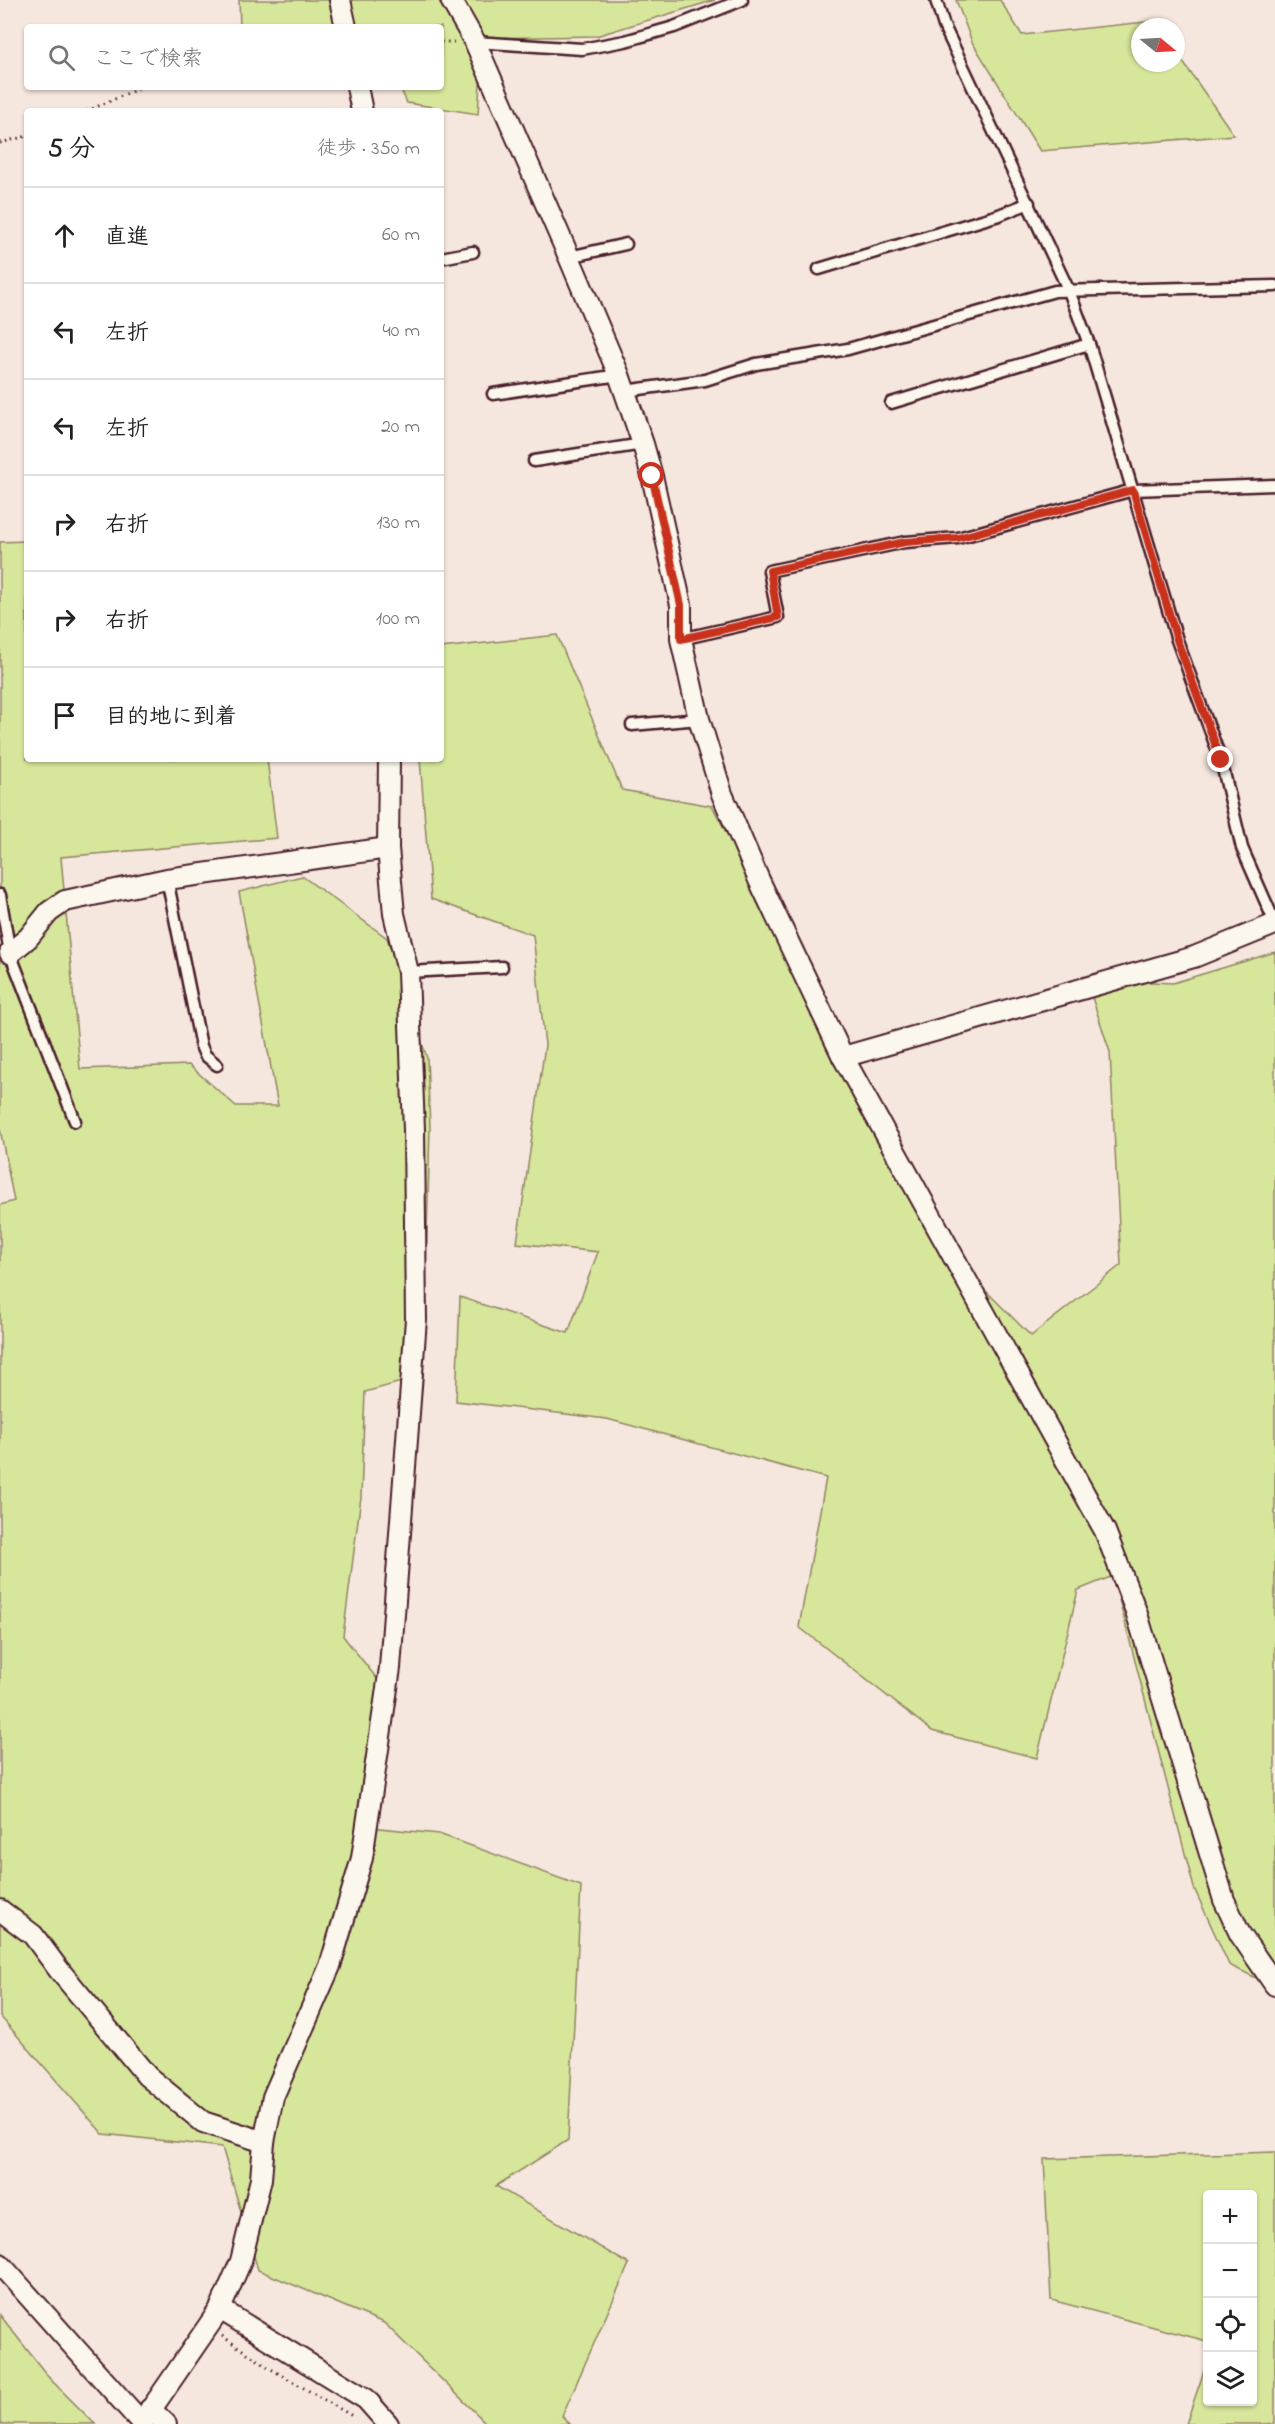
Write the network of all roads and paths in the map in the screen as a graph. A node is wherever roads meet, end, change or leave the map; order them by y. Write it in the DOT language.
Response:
graph roads {
  1 [pos="340,0"];
  2 [pos="451,0"];
  3 [pos="742,0"];
  4 [pos="936,0"];
  5 [pos="345,24"];
  6 [pos="475,42"];
  7 [pos="135,90"];
  8 [pos="358,90"];
  9 [pos="94,108"];
  10 [pos="361,108"];
  11 [pos="24,136"];
  12 [pos="0,144"];
  13 [pos="1029,203"];
  14 [pos="626,244"];
  15 [pos="473,252"];
  16 [pos="444,257"];
  17 [pos="569,257"];
  18 [pos="819,269"];
  19 [pos="1275,286"];
  20 [pos="1069,291"];
  21 [pos="1089,344"];
  22 [pos="622,383"];
  23 [pos="493,394"];
  24 [pos="891,403"];
  25 [pos="643,444"];
  26 [pos="534,461"];
  27 [pos="1275,485"];
  28 [pos="1133,490"];
  29 [pos="681,639"];
  30 [pos="699,719"];
  31 [pos="632,725"];
  32 [pos="389,762"];
  33 [pos="388,848"];
  34 [pos="167,879"];
  35 [pos="0,895"];
  36 [pos="1275,923"];
  37 [pos="10,953"];
  38 [pos="502,967"];
  39 [pos="408,972"];
  40 [pos="843,1057"];
  41 [pos="217,1065"];
  42 [pos="75,1122"];
  43 [pos="0,1910"];
  44 [pos="1275,1986"];
  45 [pos="264,2142"];
  46 [pos="0,2264"];
  47 [pos="220,2309"];
  48 [pos="208,2327"];
  49 [pos="144,2418"];
  50 [pos="166,2424"];
  51 [pos="362,2424"];
  52 [pos="388,2424"];
  1 -- 5 [label="street"];
  2 -- 6 [label="street"];
  3 -- 6 [label="lane"];
  4 -- 13 [label="lane"];
  6 -- 17 [label="street"];
  7 -- 9 [label="path"];
  8 -- 10 [label="street"];
  11 -- 12 [label="path"];
  13 -- 18 [label="lane"];
  13 -- 20 [label="lane"];
  14 -- 17 [label="lane"];
  15 -- 16 [label="lane"];
  17 -- 22 [label="street"];
  19 -- 20 [label="lane"];
  20 -- 21 [label="lane"];
  20 -- 22 [label="lane"];
  21 -- 24 [label="lane"];
  21 -- 28 [label="lane"];
  22 -- 23 [label="lane"];
  22 -- 25 [label="street"];
  25 -- 26 [label="lane"];
  25 -- 29 [label="street"];
  27 -- 28 [label="lane"];
  28 -- 29 [label="lane"];
  28 -- 36 [label="lane"];
  29 -- 30 [label="street"];
  30 -- 31 [label="lane"];
  30 -- 40 [label="street"];
  32 -- 33 [label="street"];
  33 -- 34 [label="street"];
  33 -- 39 [label="street"];
  34 -- 37 [label="street"];
  34 -- 41 [label="lane"];
  35 -- 37 [label="lane"];
  36 -- 40 [label="street"];
  37 -- 42 [label="lane"];
  38 -- 39 [label="lane"];
  39 -- 45 [label="street"];
  40 -- 44 [label="street"];
  43 -- 45 [label="street"];
  45 -- 47 [label="street"];
  46 -- 49 [label="street"];
  47 -- 48 [label="street"];
  47 -- 52 [label="street"];
  48 -- 49 [label="street"];
  48 -- 51 [label="path"];
  49 -- 50 [label="street"];
}
